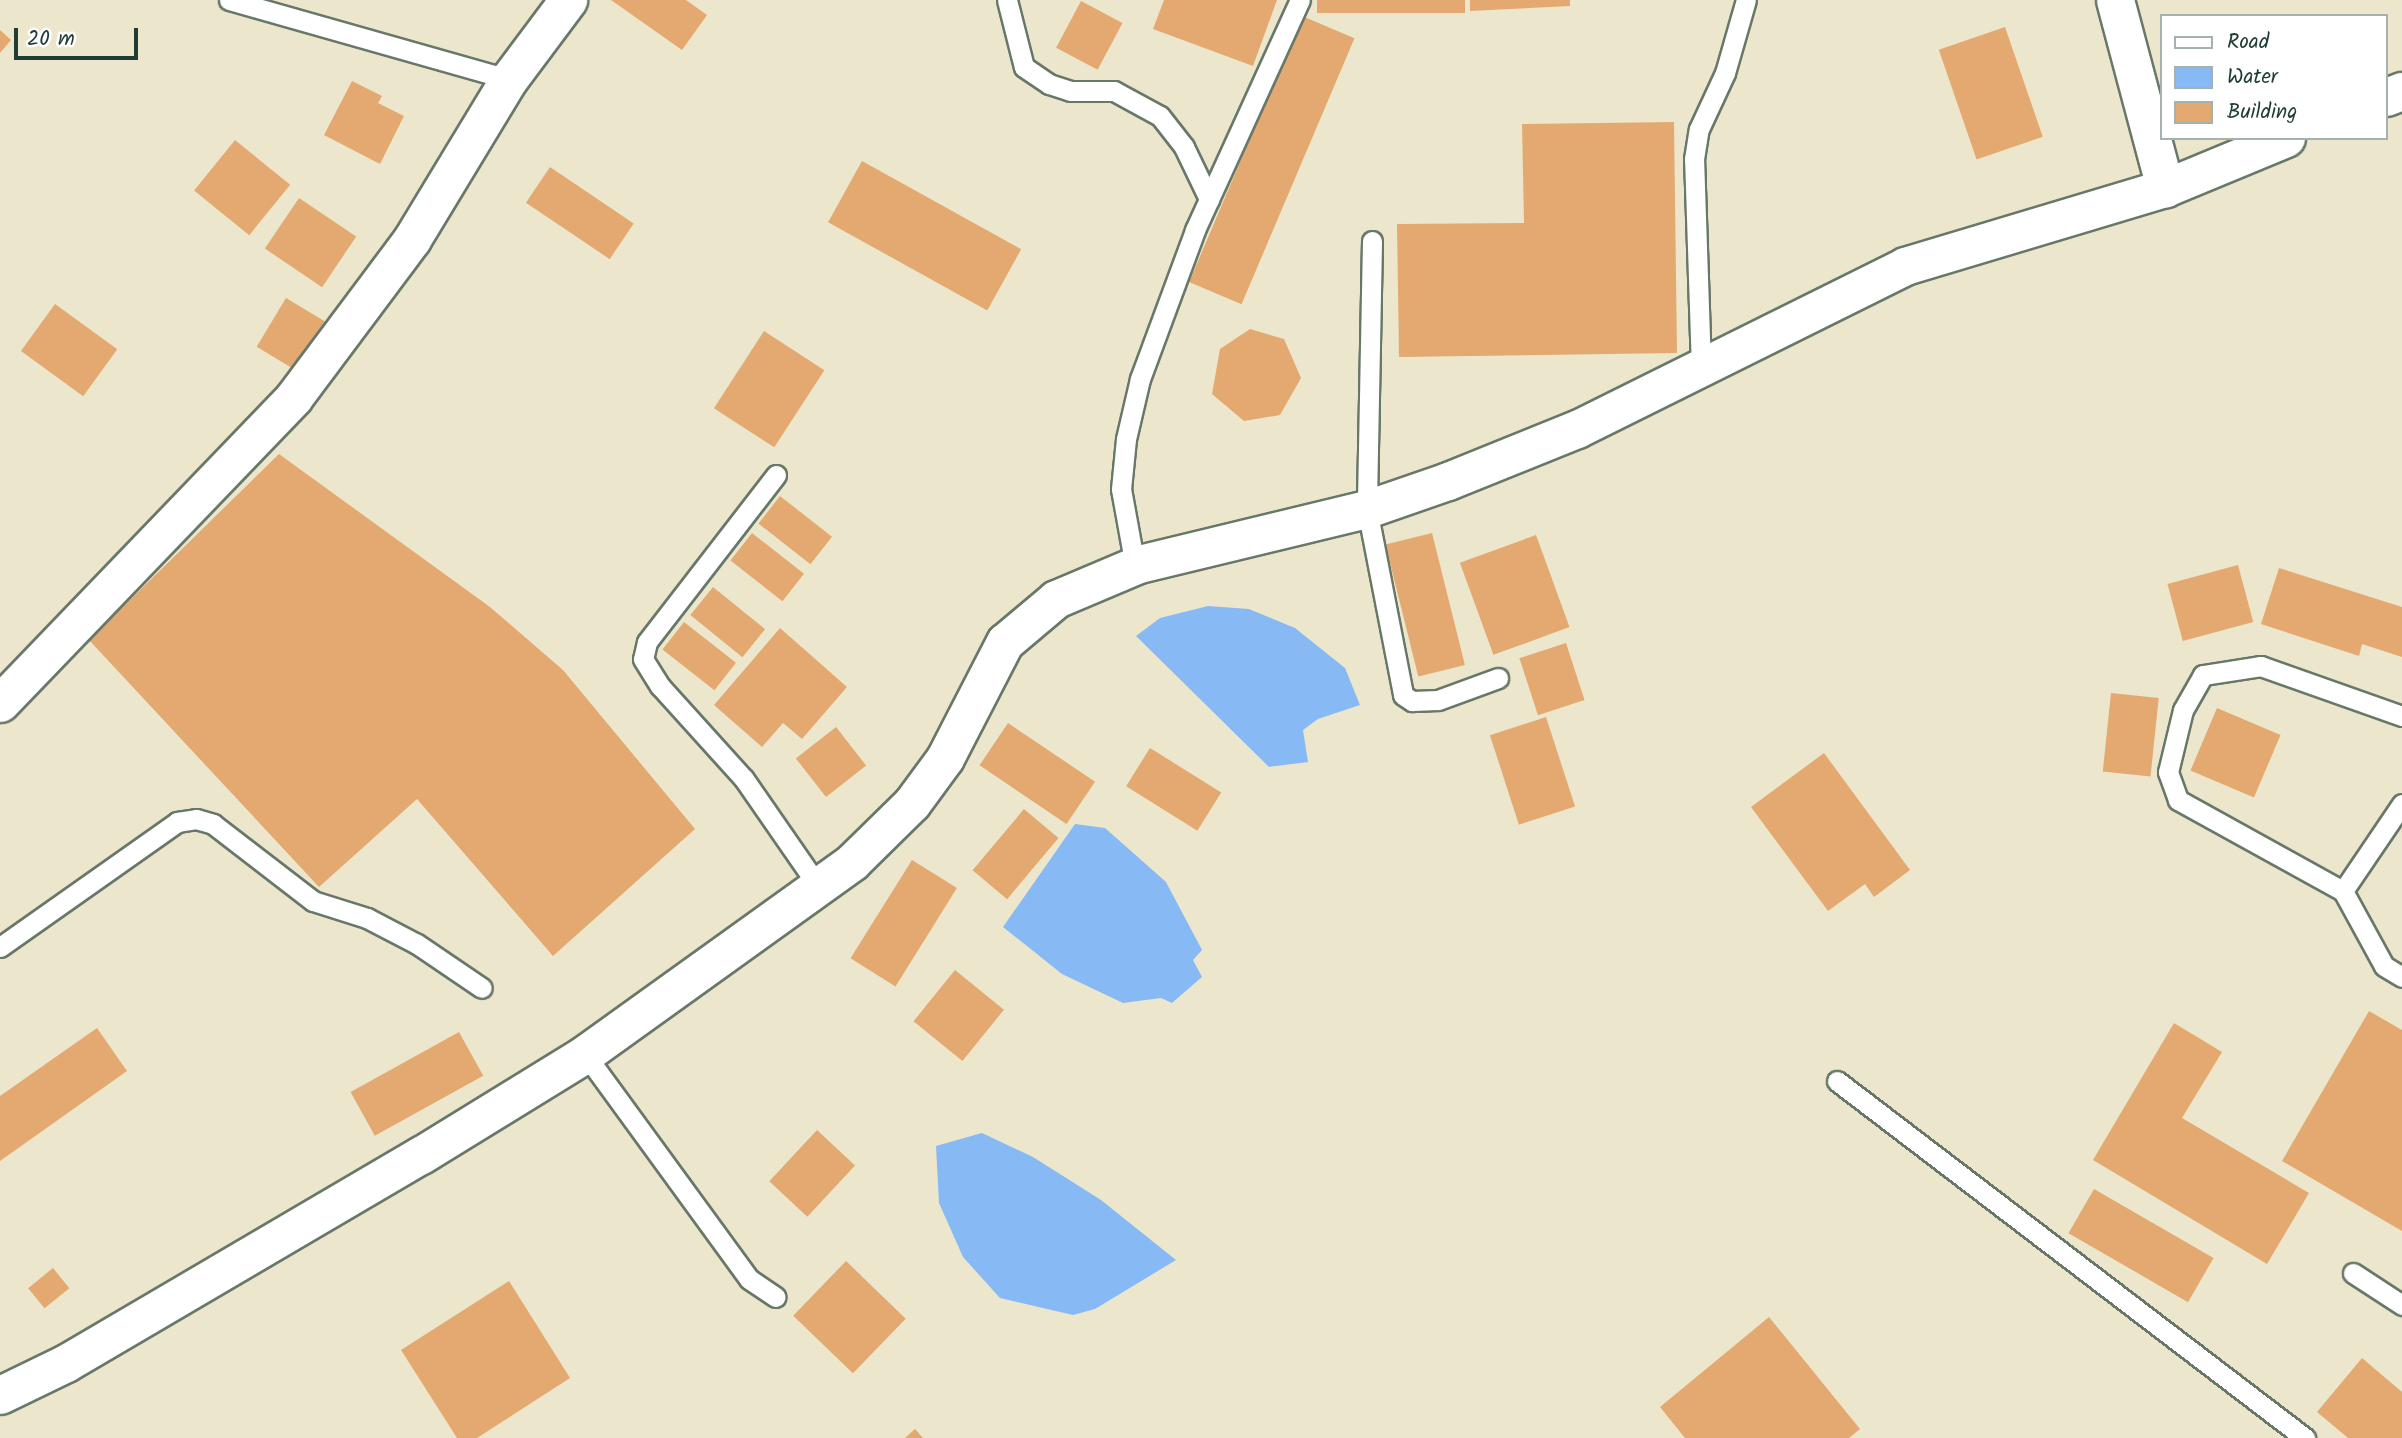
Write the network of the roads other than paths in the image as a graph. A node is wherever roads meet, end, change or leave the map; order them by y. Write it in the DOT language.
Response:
graph roads {
  1 [pos="229,0"];
  2 [pos="568,0"];
  3 [pos="1007,0"];
  4 [pos="1300,0"];
  5 [pos="1746,0"];
  6 [pos="2115,0"];
  7 [pos="509,79"];
  8 [pos="2281,140"];
  9 [pos="2165,188"];
  10 [pos="1209,199"];
  11 [pos="1372,241"];
  12 [pos="1701,368"];
  13 [pos="776,475"];
  14 [pos="1367,509"];
  15 [pos="1135,566"];
  16 [pos="1498,678"];
  17 [pos="0,703"];
  18 [pos="2402,716"];
  19 [pos="2402,804"];
  20 [pos="818,886"];
  21 [pos="2343,891"];
  22 [pos="0,947"];
  23 [pos="2402,977"];
  24 [pos="482,988"];
  25 [pos="585,1054"];
  26 [pos="1837,1080"];
  27 [pos="2353,1273"];
  28 [pos="776,1297"];
  29 [pos="2402,1306"];
  30 [pos="0,1395"];
  31 [pos="2305,1438"];
  1 -- 7 [label="lane"];
  2 -- 7 [label="street"];
  3 -- 10 [label="lane"];
  4 -- 10 [label="lane"];
  5 -- 12 [label="lane"];
  6 -- 9 [label="street"];
  7 -- 17 [label="street"];
  8 -- 9 [label="street"];
  9 -- 12 [label="street"];
  10 -- 15 [label="lane"];
  11 -- 14 [label="lane"];
  12 -- 14 [label="street"];
  13 -- 20 [label="lane"];
  14 -- 15 [label="street"];
  14 -- 16 [label="lane"];
  15 -- 20 [label="street"];
  18 -- 21 [label="lane"];
  19 -- 21 [label="lane"];
  20 -- 25 [label="street"];
  21 -- 23 [label="lane"];
  22 -- 24 [label="lane"];
  25 -- 28 [label="lane"];
  25 -- 30 [label="street"];
  26 -- 31 [label="lane"];
  27 -- 29 [label="lane"];
}
